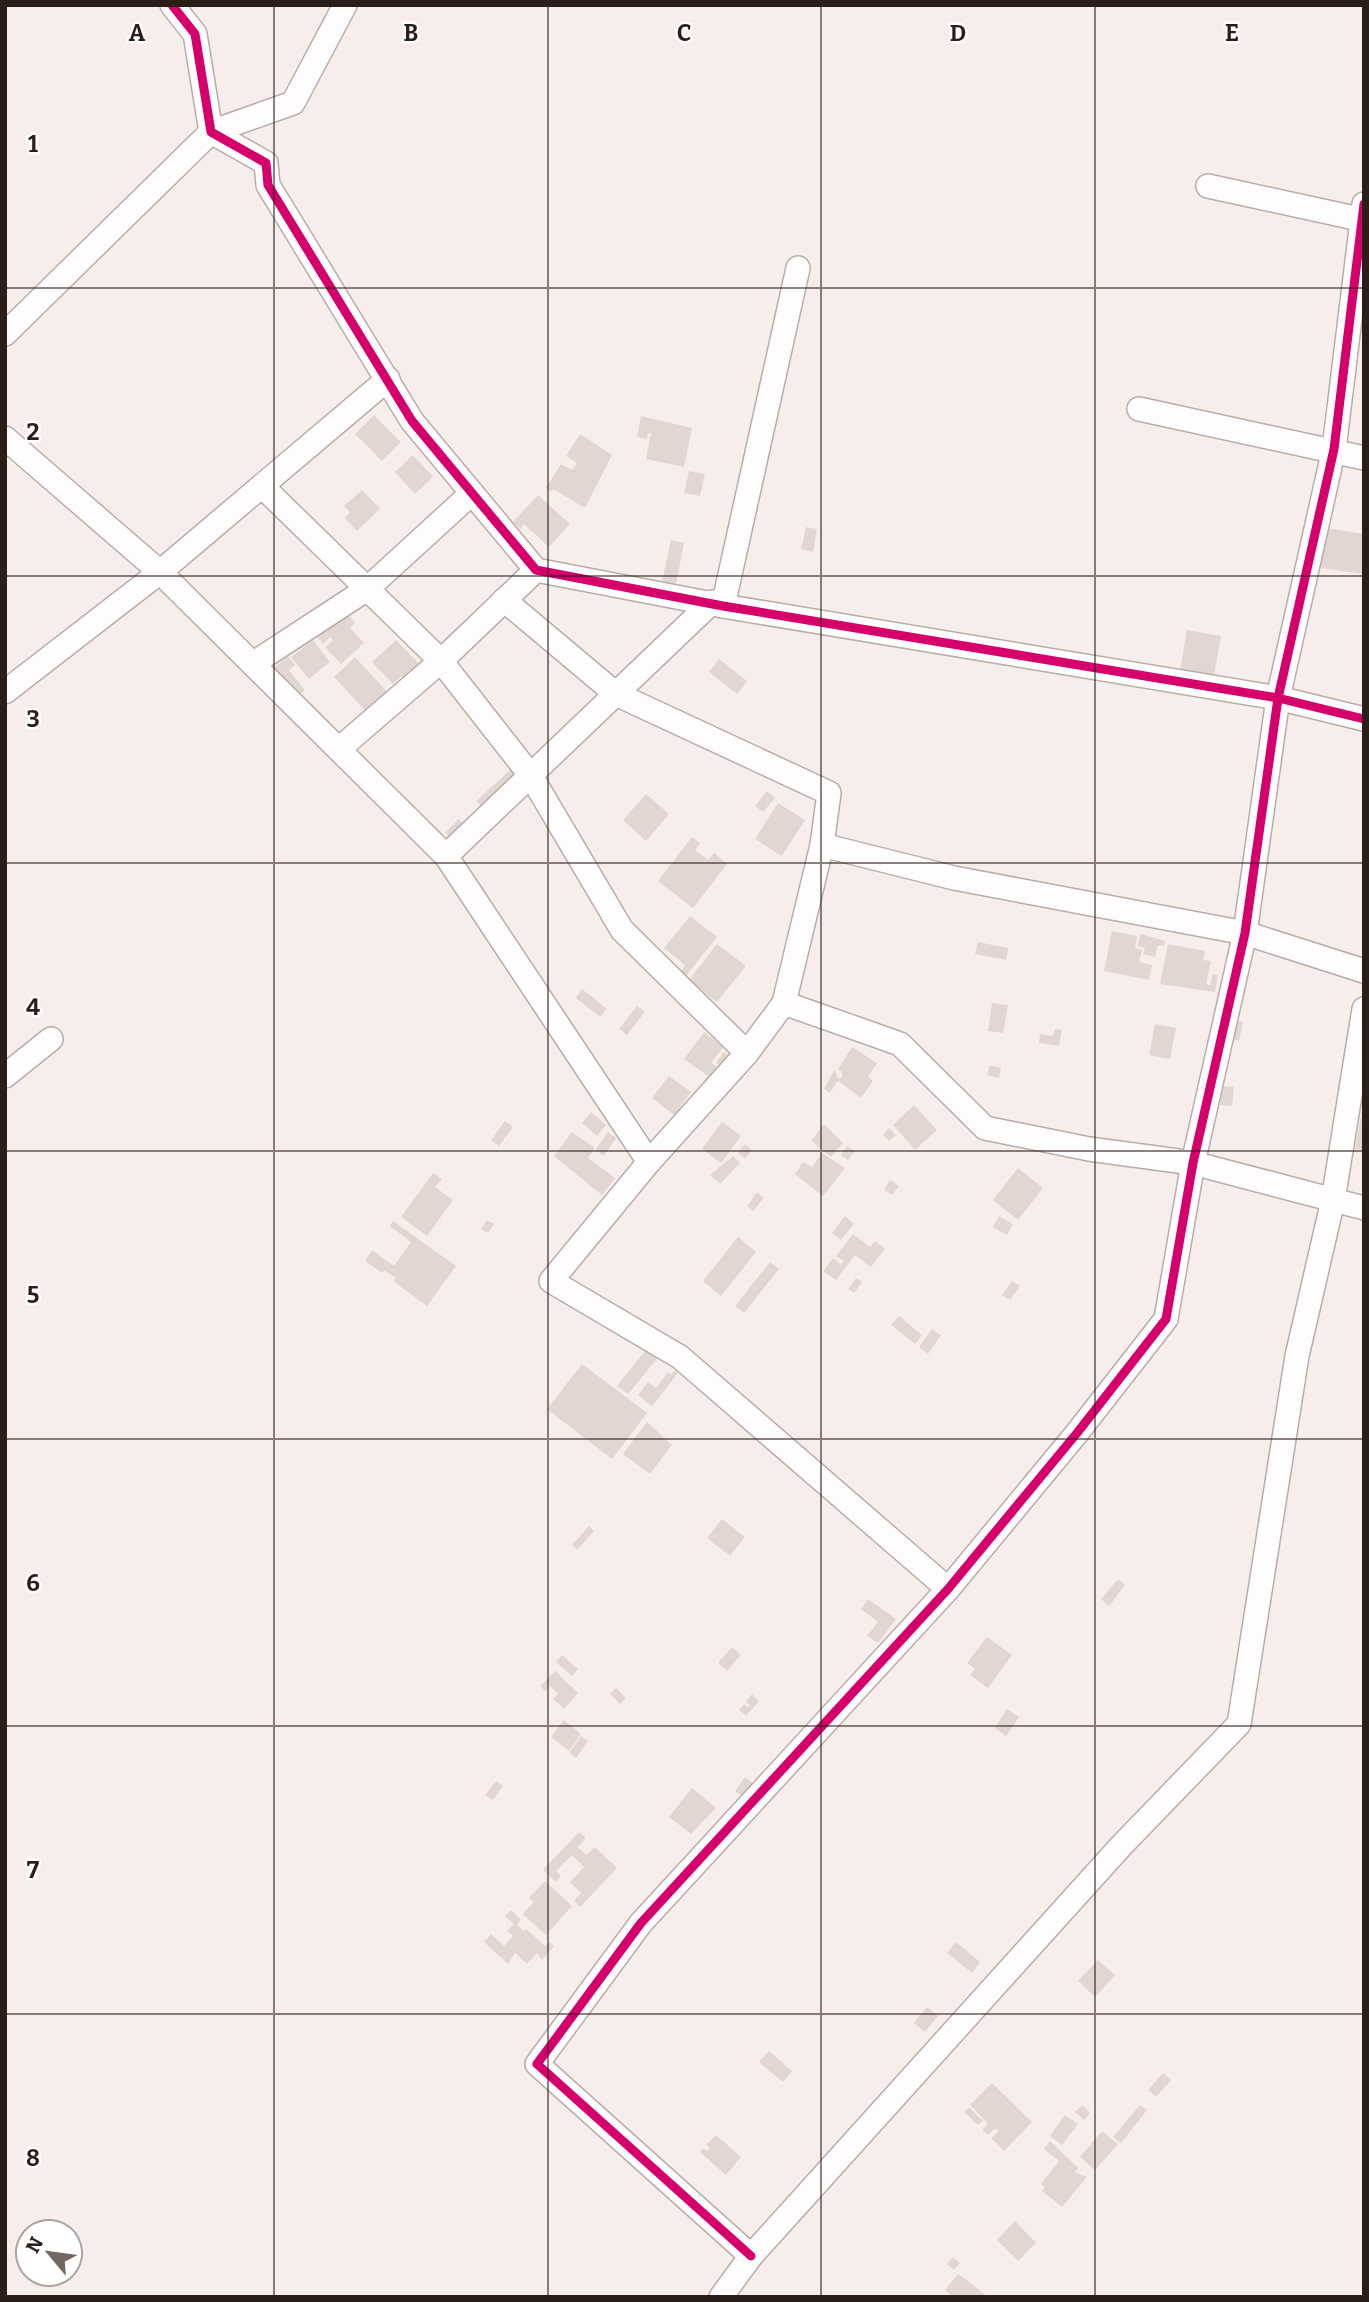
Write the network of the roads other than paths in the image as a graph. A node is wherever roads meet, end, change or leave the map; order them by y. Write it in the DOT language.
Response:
graph roads {
  1 [pos="172,5"];
  2 [pos="345,5"];
  3 [pos="211,132"];
  4 [pos="1208,186"];
  5 [pos="1363,215"];
  6 [pos="798,268"];
  7 [pos="5,334"];
  8 [pos="387,379"];
  9 [pos="1139,409"];
  10 [pos="5,438"];
  11 [pos="1334,449"];
  12 [pos="1364,458"];
  13 [pos="262,486"];
  14 [pos="472,493"];
  15 [pos="536,570"];
  16 [pos="160,572"];
  17 [pos="367,589"];
  18 [pos="505,600"];
  19 [pos="717,604"];
  20 [pos="441,662"];
  21 [pos="254,663"];
  22 [pos="5,692"];
  23 [pos="616,694"];
  24 [pos="1278,698"];
  25 [pos="1364,719"];
  26 [pos="339,749"];
  27 [pos="530,776"];
  28 [pos="822,845"];
  29 [pos="446,856"];
  30 [pos="1245,933"];
  31 [pos="1364,971"];
  32 [pos="784,1003"];
  33 [pos="1364,1009"];
  34 [pos="51,1039"];
  35 [pos="747,1053"];
  36 [pos="5,1076"];
  37 [pos="649,1162"];
  38 [pos="1193,1163"];
  39 [pos="1333,1200"];
  40 [pos="1364,1208"];
  41 [pos="948,1589"];
  42 [pos="751,2256"];
  43 [pos="720,2297"];
  1 -- 3 [label="street"];
  2 -- 3 [label="street"];
  3 -- 7 [label="street"];
  3 -- 8 [label="street"];
  4 -- 5 [label="street"];
  5 -- 11 [label="street"];
  6 -- 19 [label="street"];
  8 -- 13 [label="street"];
  8 -- 14 [label="street"];
  9 -- 11 [label="street"];
  10 -- 16 [label="street"];
  11 -- 12 [label="street"];
  11 -- 24 [label="street"];
  13 -- 16 [label="street"];
  13 -- 17 [label="street"];
  14 -- 15 [label="street"];
  14 -- 17 [label="street"];
  15 -- 18 [label="street"];
  15 -- 19 [label="street"];
  16 -- 21 [label="street"];
  16 -- 22 [label="street"];
  17 -- 20 [label="street"];
  17 -- 21 [label="street"];
  18 -- 20 [label="street"];
  18 -- 23 [label="street"];
  19 -- 23 [label="street"];
  19 -- 24 [label="street"];
  20 -- 26 [label="street"];
  20 -- 27 [label="street"];
  21 -- 26 [label="street"];
  23 -- 27 [label="street"];
  23 -- 28 [label="street"];
  24 -- 25 [label="street"];
  24 -- 30 [label="street"];
  26 -- 29 [label="street"];
  27 -- 29 [label="street"];
  27 -- 35 [label="street"];
  28 -- 30 [label="street"];
  28 -- 32 [label="street"];
  29 -- 37 [label="street"];
  30 -- 31 [label="street"];
  30 -- 38 [label="street"];
  32 -- 35 [label="street"];
  32 -- 38 [label="street"];
  33 -- 39 [label="street"];
  34 -- 36 [label="street"];
  35 -- 37 [label="street"];
  37 -- 41 [label="street"];
  38 -- 39 [label="street"];
  38 -- 41 [label="street"];
  39 -- 40 [label="street"];
  39 -- 42 [label="street"];
  41 -- 42 [label="street"];
  42 -- 43 [label="street"];
}
